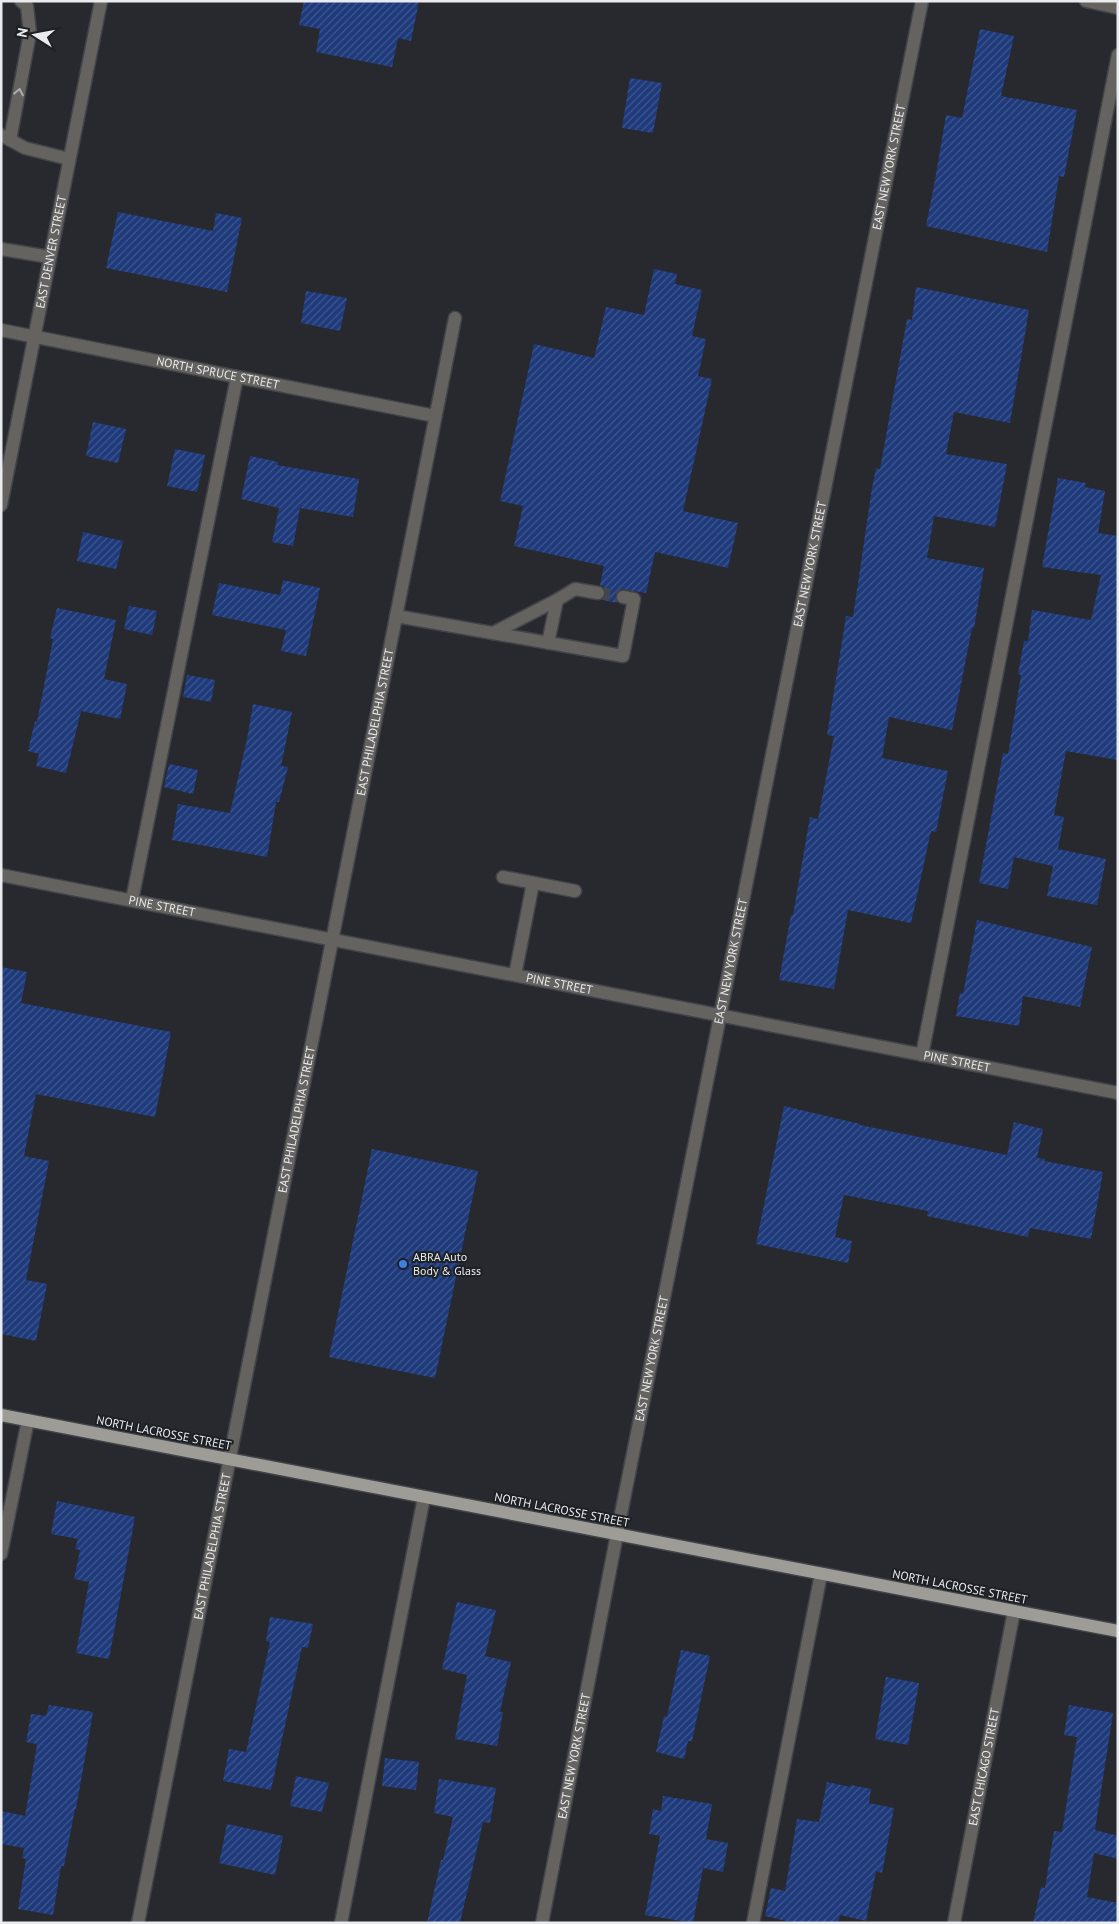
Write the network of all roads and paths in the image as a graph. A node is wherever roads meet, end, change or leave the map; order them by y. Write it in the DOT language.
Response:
graph roads {
  1 [pos="21,1"];
  2 [pos="101,1"];
  3 [pos="922,1"];
  4 [pos="1086,1"];
  5 [pos="1118,8"];
  6 [pos="1118,56"];
  7 [pos="6,137"];
  8 [pos="69,159"];
  9 [pos="1,249"];
  10 [pos="50,257"];
  11 [pos="455,318"];
  12 [pos="1,330"];
  13 [pos="34,336"];
  14 [pos="237,377"];
  15 [pos="435,416"];
  16 [pos="4,476"];
  17 [pos="1,505"];
  18 [pos="598,593"];
  19 [pos="624,597"];
  20 [pos="557,600"];
  21 [pos="396,616"];
  22 [pos="493,633"];
  23 [pos="548,643"];
  24 [pos="1,875"];
  25 [pos="503,877"];
  26 [pos="533,883"];
  27 [pos="575,892"];
  28 [pos="132,900"];
  29 [pos="332,939"];
  30 [pos="515,975"];
  31 [pos="721,1016"];
  32 [pos="922,1055"];
  33 [pos="1118,1093"];
  34 [pos="1,1415"];
  35 [pos="28,1420"];
  36 [pos="230,1459"];
  37 [pos="424,1497"];
  38 [pos="617,1534"];
  39 [pos="1,1554"];
  40 [pos="821,1574"];
  41 [pos="1014,1611"];
  42 [pos="1118,1631"];
  43 [pos="138,1923"];
  44 [pos="341,1923"];
  45 [pos="542,1923"];
  46 [pos="753,1923"];
  47 [pos="954,1923"];
  7 -- 1 [label="street, one-way"];
  2 -- 8 [label="street, EAST DENVER STREET"];
  3 -- 31 [label="street, EAST NEW YORK STREET"];
  4 -- 5 [label="street"];
  6 -- 32 [label="street"];
  7 -- 8 [label="street"];
  8 -- 10 [label="street, EAST DENVER STREET"];
  9 -- 10 [label="street"];
  10 -- 13 [label="street, EAST DENVER STREET"];
  11 -- 15 [label="street, EAST PHILADELPHIA STREET"];
  12 -- 13 [label="street, NORTH SPRUCE STREET"];
  13 -- 14 [label="street, NORTH SPRUCE STREET"];
  13 -- 16 [label="street, EAST DENVER STREET"];
  14 -- 15 [label="street, NORTH SPRUCE STREET"];
  14 -- 28 [label="street"];
  15 -- 21 [label="street, EAST PHILADELPHIA STREET"];
  16 -- 17 [label="street, EAST DENVER STREET"];
  18 -- 20 [label="street"];
  19 -- 23 [label="street"];
  20 -- 22 [label="street"];
  20 -- 23 [label="street"];
  21 -- 22 [label="street"];
  21 -- 29 [label="street, EAST PHILADELPHIA STREET"];
  22 -- 23 [label="street"];
  24 -- 28 [label="street, PINE STREET"];
  25 -- 26 [label="street"];
  26 -- 27 [label="street"];
  26 -- 30 [label="street"];
  28 -- 29 [label="street, PINE STREET"];
  29 -- 30 [label="street, PINE STREET"];
  29 -- 36 [label="street, EAST PHILADELPHIA STREET"];
  30 -- 31 [label="street, PINE STREET"];
  31 -- 32 [label="street, PINE STREET"];
  31 -- 38 [label="street, EAST NEW YORK STREET"];
  32 -- 33 [label="street, PINE STREET"];
  34 -- 35 [label="main road, NORTH LACROSSE STREET"];
  35 -- 36 [label="main road, NORTH LACROSSE STREET"];
  35 -- 39 [label="street"];
  36 -- 37 [label="main road, NORTH LACROSSE STREET"];
  36 -- 43 [label="street, EAST PHILADELPHIA STREET"];
  37 -- 38 [label="main road, NORTH LACROSSE STREET"];
  37 -- 44 [label="street"];
  38 -- 40 [label="main road, NORTH LACROSSE STREET"];
  38 -- 45 [label="street, EAST NEW YORK STREET"];
  40 -- 41 [label="main road, NORTH LACROSSE STREET"];
  40 -- 46 [label="street"];
  41 -- 42 [label="main road, NORTH LACROSSE STREET"];
  41 -- 47 [label="street, EAST CHICAGO STREET"];
}
